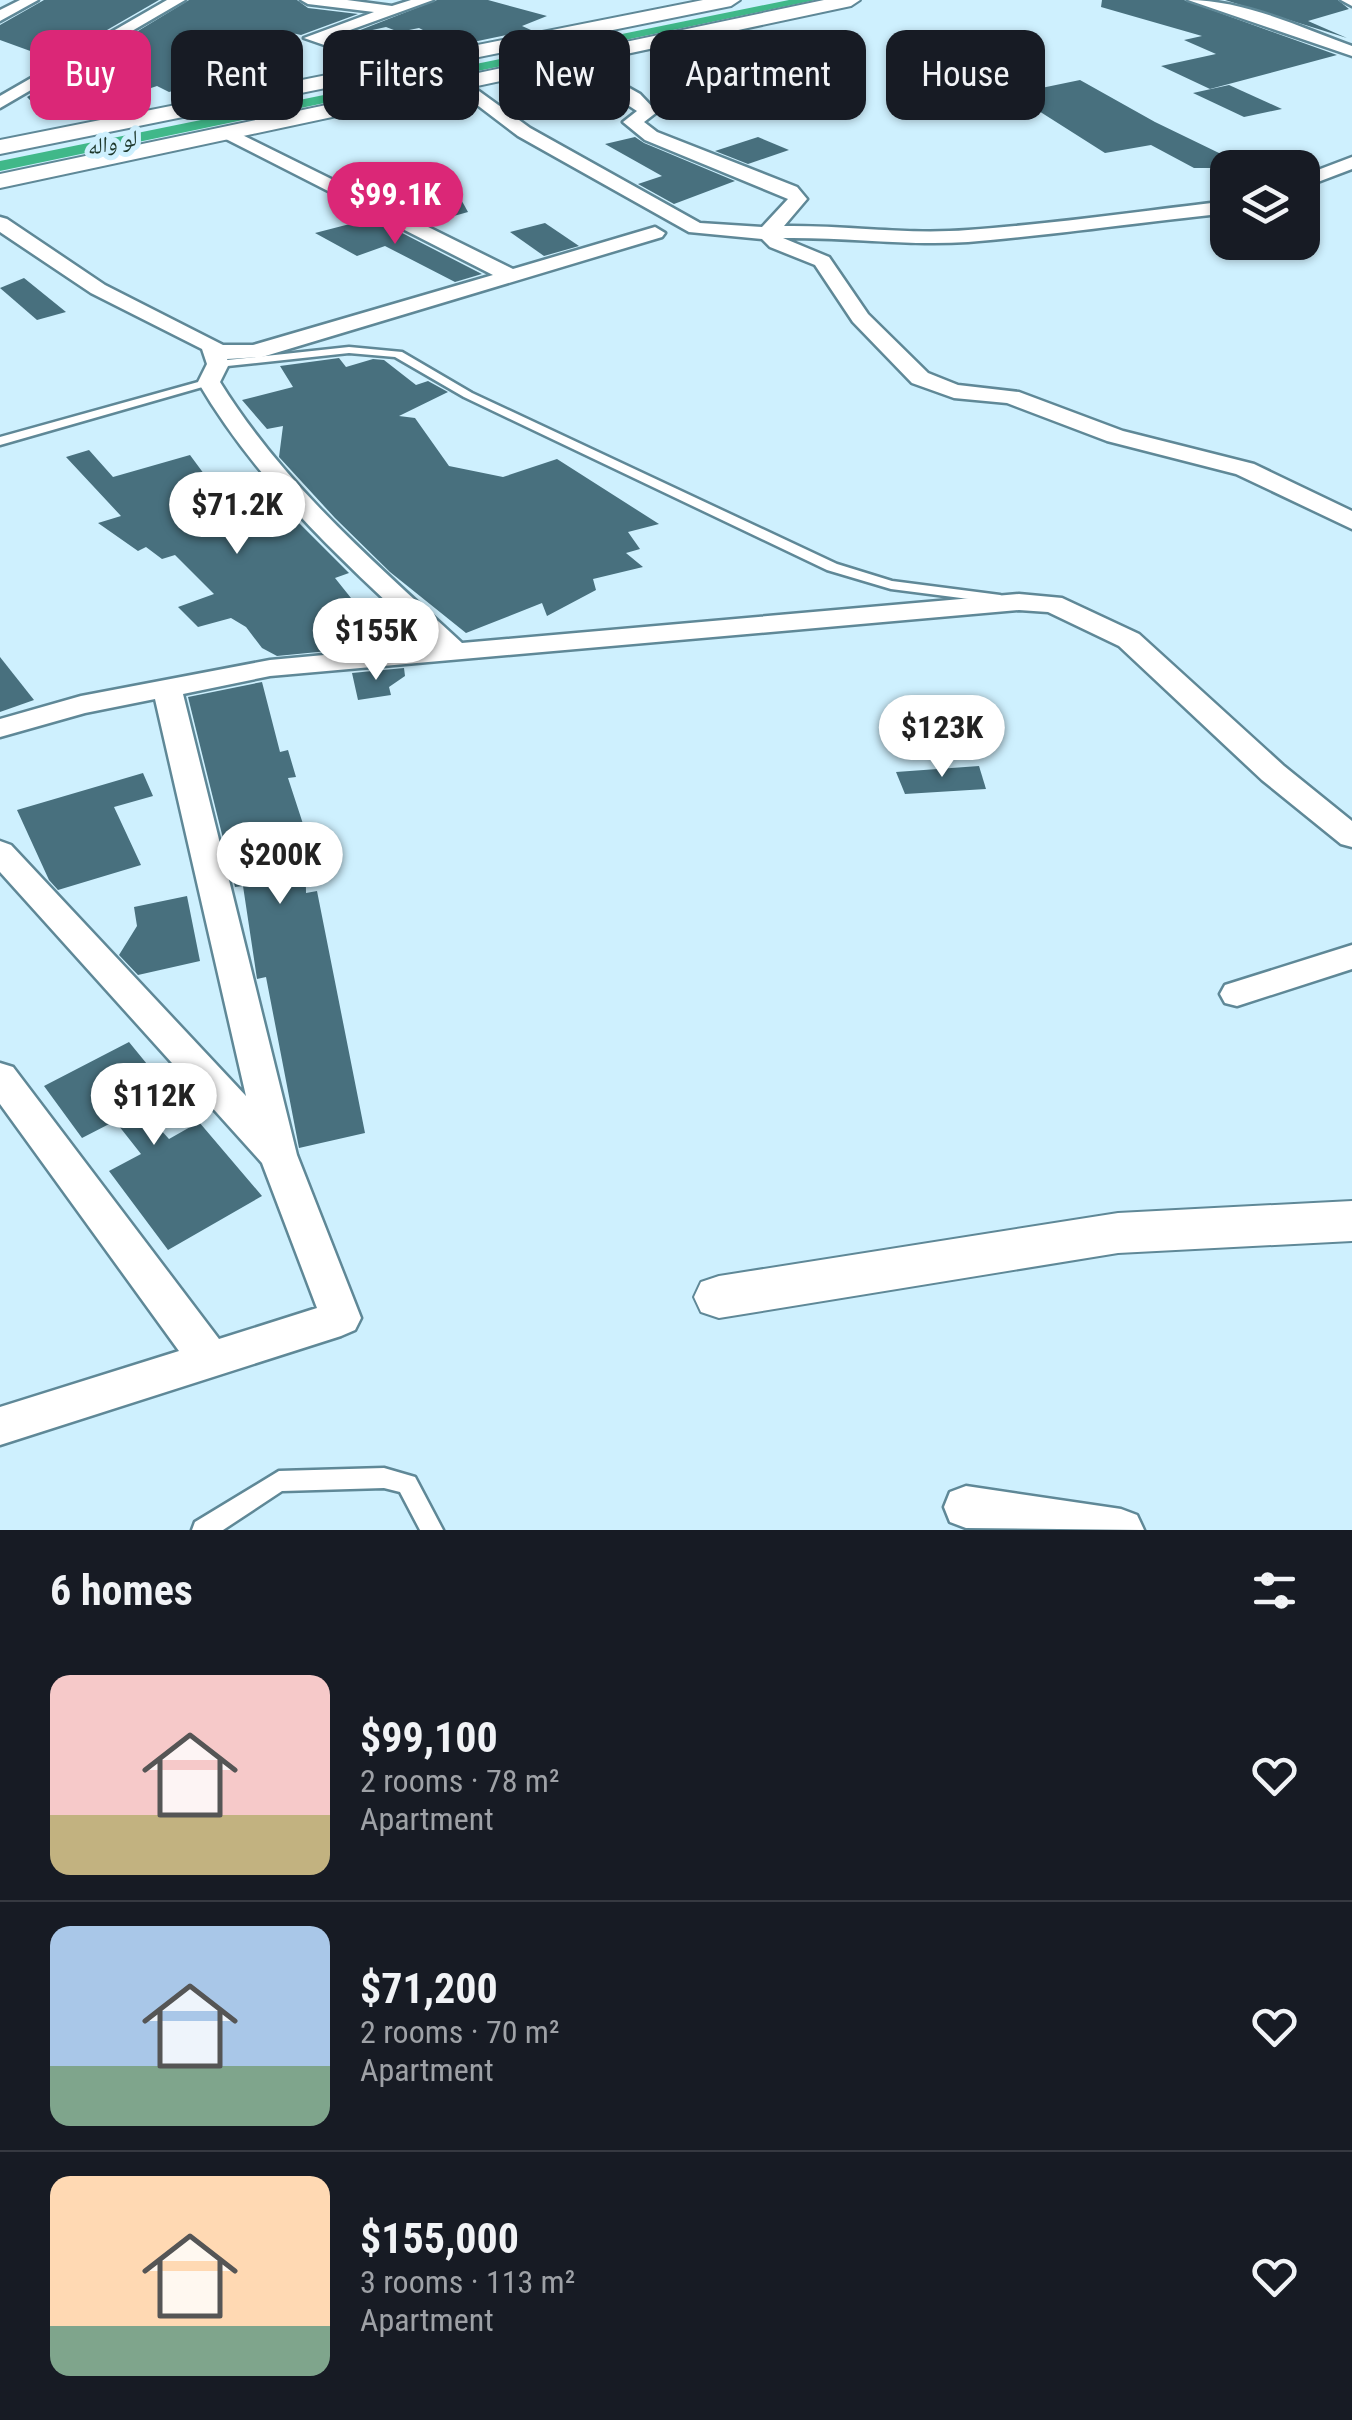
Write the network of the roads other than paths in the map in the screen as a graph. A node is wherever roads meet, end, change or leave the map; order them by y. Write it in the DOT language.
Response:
graph roads {
  1 [pos="31,0"];
  2 [pos="178,0"];
  3 [pos="308,0"];
  4 [pos="426,0"];
  5 [pos="732,0"];
  6 [pos="851,0"];
  7 [pos="1195,0"];
  8 [pos="394,10"];
  9 [pos="0,16"];
  10 [pos="335,30"];
  11 [pos="630,49"];
  12 [pos="1352,51"];
  13 [pos="479,52"];
  14 [pos="323,83"];
  15 [pos="630,96"];
  16 [pos="479,99"];
  17 [pos="0,103"];
  18 [pos="323,113"];
  19 [pos="228,133"];
  20 [pos="0,148"];
  21 [pos="1352,162"];
  22 [pos="1320,175"];
  23 [pos="0,181"];
  24 [pos="1210,209"];
  25 [pos="0,223"];
  26 [pos="767,232"];
  27 [pos="654,234"];
  28 [pos="511,276"];
  29 [pos="214,366"];
  30 [pos="0,441"];
  31 [pos="1352,521"];
  32 [pos="1019,602"];
  33 [pos="455,651"];
  34 [pos="167,688"];
  35 [pos="0,728"];
  36 [pos="1352,837"];
  37 [pos="0,852"];
  38 [pos="1352,957"];
  39 [pos="1237,994"];
  40 [pos="0,1077"];
  41 [pos="278,1155"];
  42 [pos="1352,1221"];
  43 [pos="719,1297"];
  44 [pos="211,1361"];
  45 [pos="0,1426"];
  46 [pos="966,1507"];
  47 [pos="202,1530"];
  48 [pos="432,1530"];
  49 [pos="1121,1530"];
  1 -- 9 [label="street"];
  2 -- 17 [label="street"];
  3 -- 8 [label="street"];
  4 -- 8 [label="street"];
  5 -- 13 [label="street"];
  6 -- 11 [label="street"];
  7 -- 12 [label="street"];
  8 -- 10 [label="street"];
  14 -- 20 [label="street"];
  15 -- 26 [label="street"];
  16 -- 26 [label="street"];
  18 -- 19 [label="street"];
  19 -- 23 [label="street"];
  19 -- 28 [label="street"];
  21 -- 22 [label="street"];
  24 -- 26 [label="street"];
  25 -- 29 [label="street"];
  26 -- 31 [label="street"];
  27 -- 28 [label="street"];
  28 -- 29 [label="street"];
  29 -- 30 [label="lane"];
  29 -- 32 [label="lane"];
  29 -- 33 [label="street"];
  32 -- 33 [label="street"];
  32 -- 36 [label="street"];
  33 -- 34 [label="street"];
  34 -- 35 [label="street"];
  34 -- 41 [label="street"];
  37 -- 41 [label="street"];
  38 -- 39 [label="street"];
  40 -- 44 [label="street"];
  41 -- 44 [label="street"];
  42 -- 43 [label="street"];
  44 -- 45 [label="street"];
  46 -- 49 [label="street"];
  47 -- 48 [label="lane"];
}
